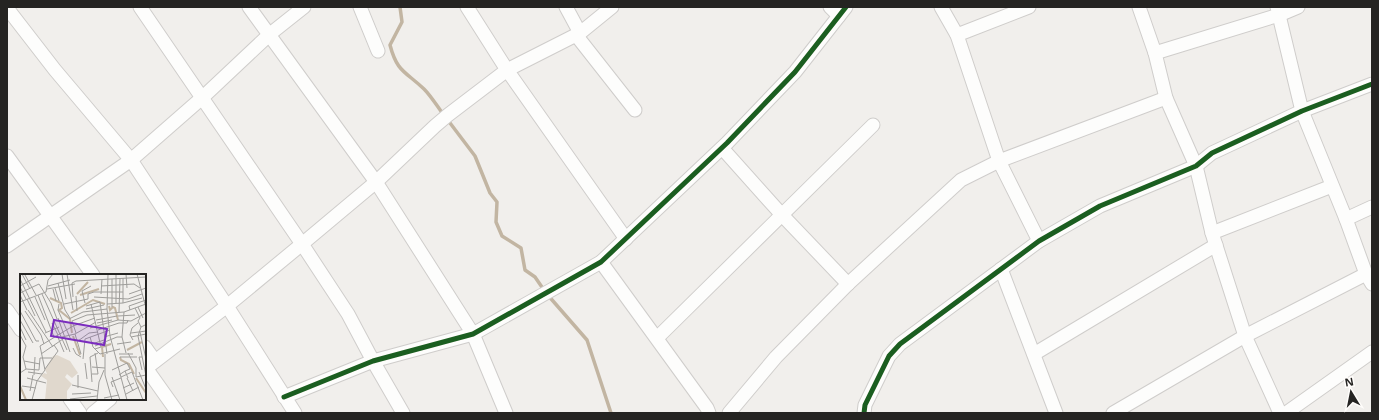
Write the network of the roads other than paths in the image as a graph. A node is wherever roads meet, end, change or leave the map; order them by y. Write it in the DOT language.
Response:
graph roads {
  1 [pos="140,7"];
  2 [pos="249,7"];
  3 [pos="304,7"];
  4 [pos="360,7"];
  5 [pos="467,7"];
  6 [pos="566,7"];
  7 [pos="612,7"];
  8 [pos="941,7"];
  9 [pos="1029,7"];
  10 [pos="1138,7"];
  11 [pos="1298,7"];
  12 [pos="7,8"];
  13 [pos="838,10"];
  14 [pos="1278,11"];
  15 [pos="270,34"];
  16 [pos="578,34"];
  17 [pos="957,34"];
  18 [pos="378,51"];
  19 [pos="1155,53"];
  20 [pos="507,70"];
  21 [pos="1372,84"];
  22 [pos="203,97"];
  23 [pos="1166,98"];
  24 [pos="635,110"];
  25 [pos="1302,111"];
  26 [pos="873,125"];
  27 [pos="722,148"];
  28 [pos="7,156"];
  29 [pos="131,160"];
  30 [pos="999,161"];
  31 [pos="1196,166"];
  32 [pos="376,182"];
  33 [pos="1332,186"];
  34 [pos="1372,207"];
  35 [pos="782,215"];
  36 [pos="51,216"];
  37 [pos="1346,219"];
  38 [pos="1212,233"];
  39 [pos="626,239"];
  40 [pos="1039,241"];
  41 [pos="302,244"];
  42 [pos="1216,245"];
  43 [pos="7,246"];
  44 [pos="601,262"];
  45 [pos="1001,269"];
  46 [pos="92,274"];
  47 [pos="1369,279"];
  48 [pos="848,284"];
  49 [pos="227,306"];
  50 [pos="7,310"];
  51 [pos="20,329"];
  52 [pos="473,334"];
  53 [pos="1245,336"];
  54 [pos="656,338"];
  55 [pos="146,352"];
  56 [pos="1372,352"];
  57 [pos="1034,354"];
  58 [pos="373,361"];
  59 [pos="149,366"];
  60 [pos="284,397"];
  61 [pos="71,400"];
  62 [pos="109,400"];
  63 [pos="80,413"];
  64 [pos="93,413"];
  65 [pos="178,413"];
  66 [pos="295,413"];
  67 [pos="404,413"];
  68 [pos="506,413"];
  69 [pos="709,413"];
  70 [pos="729,413"];
  71 [pos="864,413"];
  72 [pos="1056,413"];
  73 [pos="1113,413"];
  74 [pos="1280,413"];
  75 [pos="1286,413"];
  1 -- 22 [label="street"];
  2 -- 15 [label="street"];
  3 -- 15 [label="street"];
  4 -- 18 [label="street"];
  5 -- 20 [label="street"];
  6 -- 16 [label="street"];
  7 -- 16 [label="street"];
  8 -- 17 [label="street"];
  9 -- 17 [label="street"];
  10 -- 19 [label="street"];
  11 -- 14 [label="street"];
  12 -- 29 [label="street"];
  13 -- 27 [label="street"];
  14 -- 19 [label="street"];
  14 -- 25 [label="street"];
  15 -- 22 [label="street"];
  15 -- 32 [label="street"];
  16 -- 20 [label="street"];
  16 -- 24 [label="street"];
  17 -- 30 [label="street"];
  19 -- 23 [label="street"];
  20 -- 32 [label="street"];
  20 -- 39 [label="street"];
  21 -- 25 [label="street"];
  22 -- 29 [label="street"];
  22 -- 41 [label="street"];
  23 -- 30 [label="street"];
  23 -- 31 [label="street"];
  25 -- 31 [label="street"];
  25 -- 33 [label="street"];
  26 -- 35 [label="street"];
  27 -- 35 [label="street"];
  27 -- 39 [label="street"];
  28 -- 36 [label="street"];
  29 -- 36 [label="street"];
  29 -- 49 [label="street"];
  30 -- 40 [label="street"];
  30 -- 48 [label="street"];
  31 -- 38 [label="street"];
  31 -- 40 [label="street"];
  32 -- 41 [label="street"];
  32 -- 52 [label="street"];
  33 -- 37 [label="street"];
  33 -- 38 [label="street"];
  34 -- 37 [label="street"];
  35 -- 48 [label="street"];
  35 -- 54 [label="street"];
  36 -- 43 [label="street"];
  36 -- 46 [label="street"];
  37 -- 47 [label="street"];
  38 -- 42 [label="street"];
  39 -- 44 [label="street"];
  40 -- 45 [label="street"];
  41 -- 49 [label="street"];
  41 -- 58 [label="street"];
  42 -- 53 [label="street"];
  42 -- 57 [label="street"];
  44 -- 52 [label="street"];
  44 -- 54 [label="street"];
  45 -- 57 [label="street"];
  45 -- 71 [label="street"];
  47 -- 53 [label="street"];
  48 -- 70 [label="street"];
  49 -- 59 [label="street"];
  49 -- 60 [label="street"];
  50 -- 51 [label="street"];
  52 -- 58 [label="street"];
  52 -- 68 [label="street"];
  53 -- 73 [label="street"];
  53 -- 74 [label="street"];
  54 -- 69 [label="street"];
  55 -- 59 [label="street"];
  56 -- 75 [label="street"];
  57 -- 72 [label="street"];
  58 -- 60 [label="street"];
  58 -- 67 [label="street"];
  59 -- 65 [label="street"];
  60 -- 66 [label="street"];
  61 -- 63 [label="street"];
  62 -- 64 [label="street"];
}
